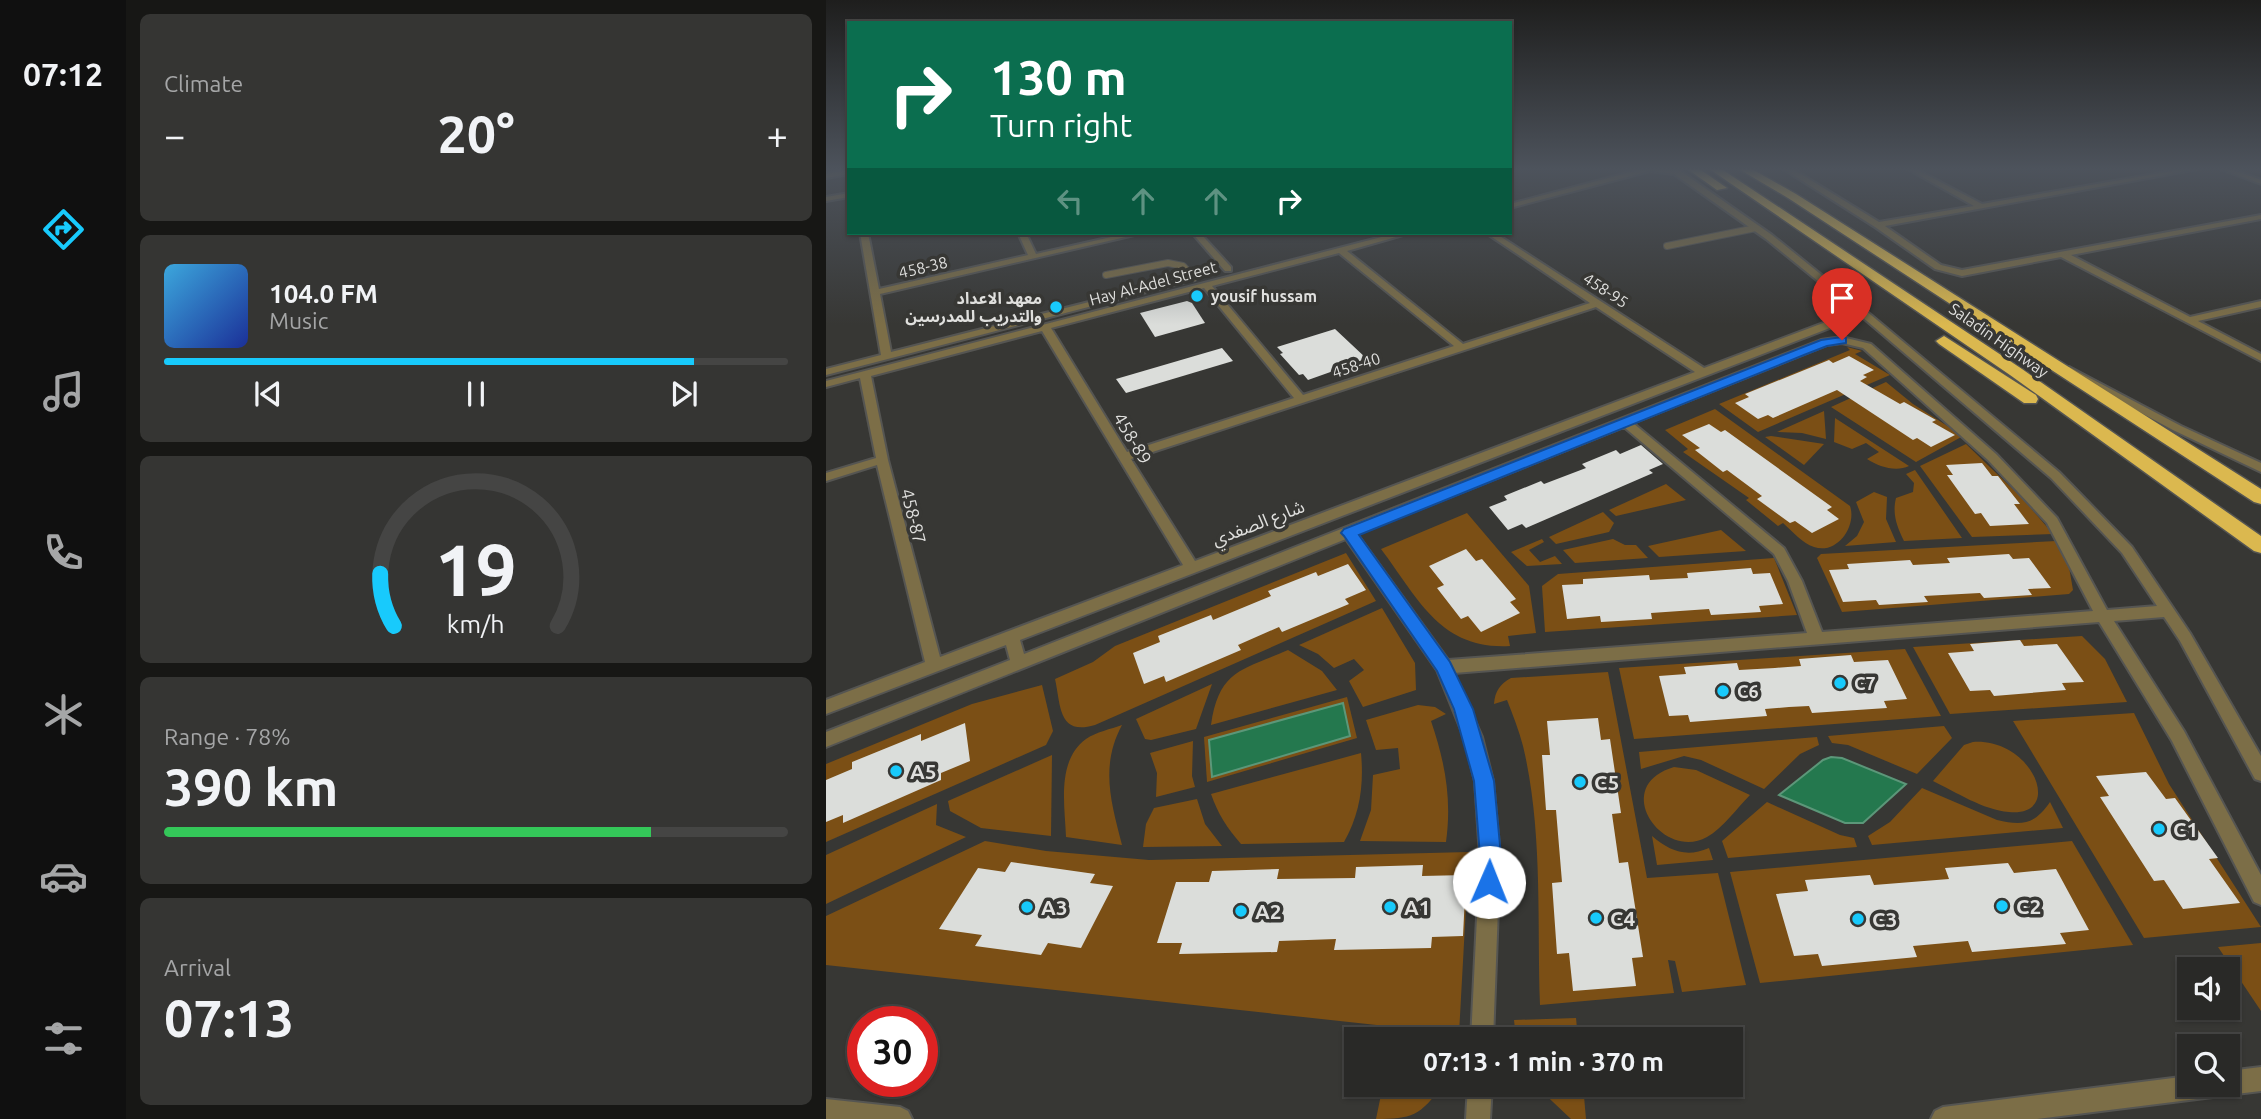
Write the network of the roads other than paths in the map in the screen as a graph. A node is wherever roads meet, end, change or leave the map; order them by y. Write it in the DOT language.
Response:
graph roads {
  1 [pos="1749,220"];
  2 [pos="1768,220"];
  3 [pos="1791,220"];
  4 [pos="1829,220"];
  5 [pos="1870,220"];
  6 [pos="1904,220"];
  7 [pos="2240,220"];
  8 [pos="1752,222"];
  9 [pos="1878,225"];
  10 [pos="864,235"];
  11 [pos="1023,235"];
  12 [pos="1130,235"];
  13 [pos="1198,235"];
  14 [pos="1363,235"];
  15 [pos="1398,235"];
  16 [pos="1493,235"];
  17 [pos="1667,246"];
  18 [pos="1341,250"];
  19 [pos="2064,255"];
  20 [pos="1033,257"];
  21 [pos="1228,269"];
  22 [pos="1106,275"];
  23 [pos="1194,278"];
  24 [pos="1206,285"];
  25 [pos="877,292"];
  26 [pos="1598,303"];
  27 [pos="2261,304"];
  28 [pos="1862,312"];
  29 [pos="2190,320"];
  30 [pos="1045,327"];
  31 [pos="1462,348"];
  32 [pos="887,357"];
  33 [pos="2261,358"];
  34 [pos="2050,361"];
  35 [pos="826,372"];
  36 [pos="1704,373"];
  37 [pos="865,374"];
  38 [pos="826,384"];
  39 [pos="1301,400"];
  40 [pos="1625,422"];
  41 [pos="1124,457"];
  42 [pos="882,460"];
  43 [pos="2261,468"];
  44 [pos="826,477"];
  45 [pos="2261,498"];
  46 [pos="2212,513"];
  47 [pos="1349,533"];
  48 [pos="2261,546"];
  49 [pos="1192,568"];
  50 [pos="2168,611"];
  51 [pos="2103,616"];
  52 [pos="1050,622"];
  53 [pos="1011,636"];
  54 [pos="1817,638"];
  55 [pos="1059,648"];
  56 [pos="1019,663"];
  57 [pos="934,666"];
  58 [pos="1444,667"];
  59 [pos="826,707"];
  60 [pos="826,740"];
  61 [pos="2261,773"];
  62 [pos="2261,895"];
  63 [pos="1483,1027"];
  64 [pos="2261,1079"];
  65 [pos="2240,1082"];
  66 [pos="2177,1090"];
  67 [pos="1479,1097"];
  68 [pos="826,1111"];
  69 [pos="900,1119"];
  70 [pos="1478,1119"];
  71 [pos="1943,1119"];
  1 -- 8 [label="street"];
  2 -- 46 [label="highway"];
  3 -- 46 [label="highway, Saladin Highway"];
  4 -- 34 [label="highway, Saladin Highway"];
  5 -- 9 [label="street"];
  6 -- 9 [label="street"];
  7 -- 19 [label="street"];
  8 -- 17 [label="lane"];
  8 -- 28 [label="street"];
  9 -- 19 [label="street"];
  10 -- 25 [label="street"];
  11 -- 20 [label="street"];
  12 -- 20 [label="street, 458-38"];
  13 -- 21 [label="street"];
  14 -- 21 [label="street, Hay Al-Adel Street"];
  15 -- 18 [label="street, Hay Al-Adel Street"];
  16 -- 26 [label="street, 458-95"];
  18 -- 24 [label="street, Hay Al-Adel Street"];
  18 -- 31 [label="street"];
  19 -- 29 [label="street"];
  20 -- 25 [label="street, 458-38"];
  21 -- 23 [label="street, Hay Al-Adel Street"];
  22 -- 23 [label="lane"];
  23 -- 32 [label="street, Hay Al-Adel Street"];
  24 -- 30 [label="street, Hay Al-Adel Street"];
  24 -- 39 [label="street"];
  25 -- 32 [label="street"];
  26 -- 31 [label="street, 458-40"];
  26 -- 36 [label="street, 458-95"];
  27 -- 29 [label="street"];
  28 -- 36 [label="street, شارع الصفدي"];
  28 -- 50 [label="street"];
  29 -- 33 [label="street"];
  30 -- 37 [label="street, Hay Al-Adel Street"];
  30 -- 41 [label="street, 458-89"];
  31 -- 39 [label="street, 458-40"];
  32 -- 35 [label="street, Hay Al-Adel Street"];
  34 -- 43 [label="street"];
  34 -- 45 [label="highway, Saladin Highway"];
  36 -- 49 [label="street, شارع الصفدي"];
  37 -- 38 [label="street, Hay Al-Adel Street"];
  37 -- 42 [label="street, 458-87"];
  39 -- 41 [label="street, 458-40"];
  40 -- 47 [label="street"];
  40 -- 51 [label="street"];
  40 -- 54 [label="street"];
  41 -- 49 [label="street, 458-89"];
  42 -- 44 [label="street"];
  42 -- 57 [label="street, 458-87"];
  46 -- 48 [label="highway, Saladin Highway"];
  47 -- 55 [label="street"];
  47 -- 58 [label="street"];
  49 -- 52 [label="street, شارع الصفدي"];
  50 -- 51 [label="street"];
  50 -- 61 [label="street"];
  51 -- 54 [label="street"];
  51 -- 62 [label="street"];
  52 -- 53 [label="street, شارع الصفدي"];
  52 -- 55 [label="street"];
  53 -- 56 [label="street"];
  53 -- 57 [label="street, شارع الصفدي"];
  54 -- 58 [label="street"];
  55 -- 56 [label="street"];
  56 -- 60 [label="street"];
  57 -- 59 [label="street, شارع الصفدي"];
  58 -- 63 [label="street"];
  64 -- 65 [label="street"];
  66 -- 71 [label="street"];
  67 -- 70 [label="street"];
  68 -- 69 [label="street"];
}
